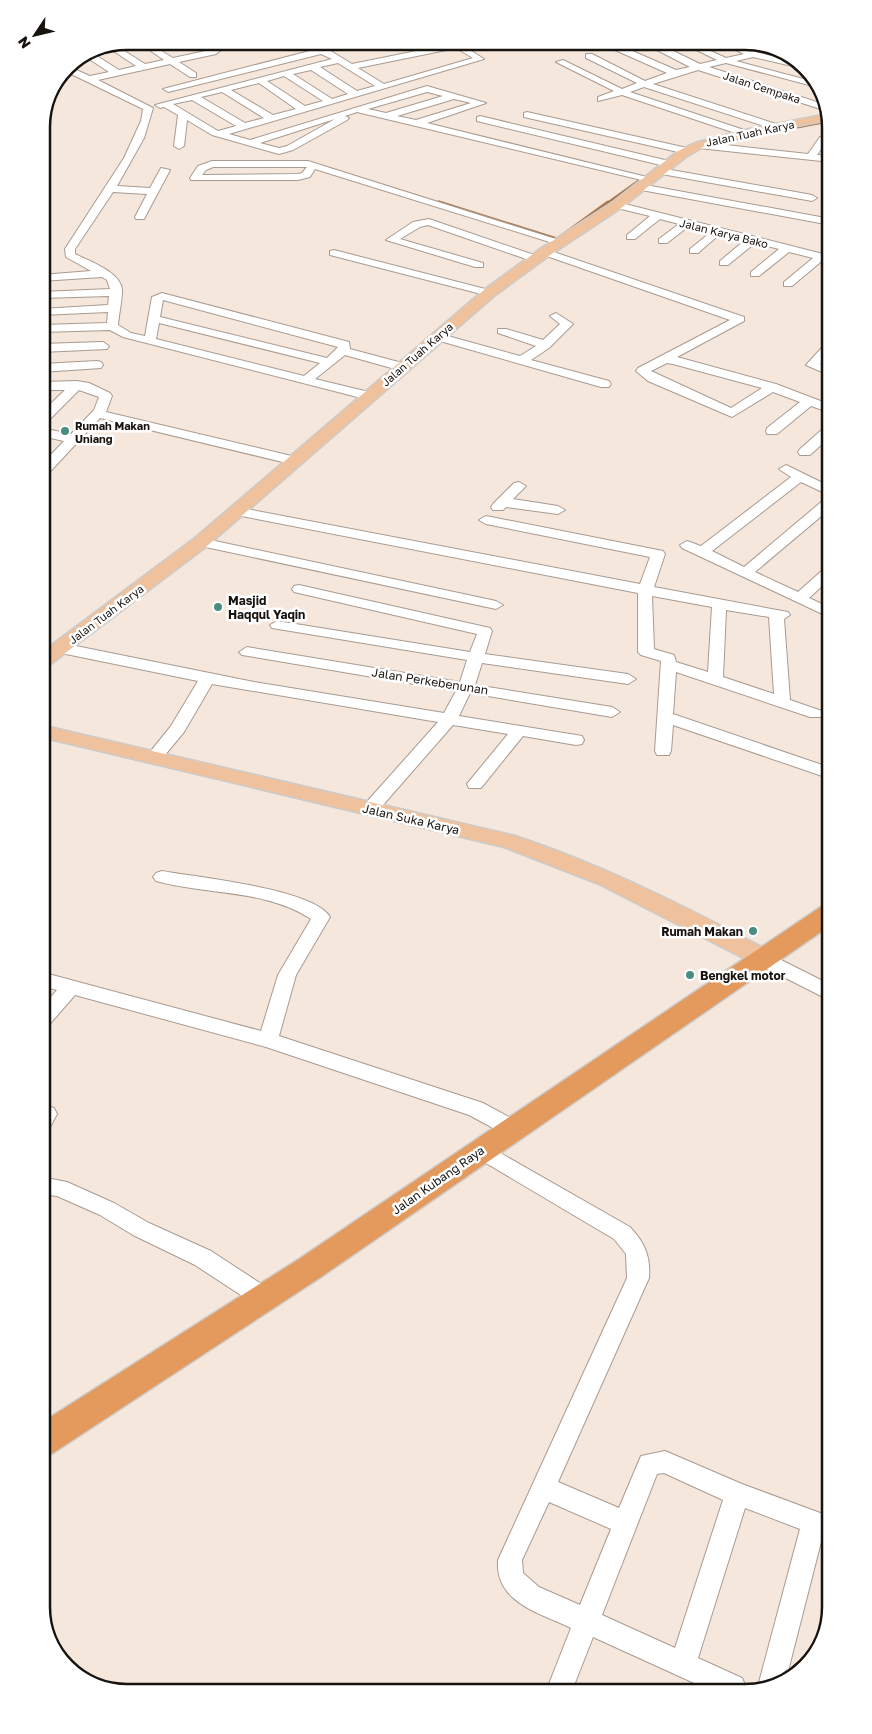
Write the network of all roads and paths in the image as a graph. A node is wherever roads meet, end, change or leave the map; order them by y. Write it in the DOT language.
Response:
graph roads {
  1 [pos="155,50"];
  2 [pos="188,50"];
  3 [pos="216,50"];
  4 [pos="446,50"];
  5 [pos="469,50"];
  6 [pos="623,50"];
  7 [pos="664,50"];
  8 [pos="702,50"];
  9 [pos="743,50"];
  10 [pos="118,51"];
  11 [pos="753,54"];
  12 [pos="197,56"];
  13 [pos="589,56"];
  14 [pos="404,57"];
  15 [pos="94,58"];
  16 [pos="339,60"];
  17 [pos="724,60"];
  18 [pos="172,61"];
  19 [pos="379,62"];
  20 [pos="560,62"];
  21 [pos="788,63"];
  22 [pos="212,64"];
  23 [pos="312,66"];
  24 [pos="143,67"];
  25 [pos="351,67"];
  26 [pos="698,67"];
  27 [pos="74,72"];
  28 [pos="285,72"];
  29 [pos="117,73"];
  30 [pos="432,73"];
  31 [pos="675,73"];
  32 [pos="193,75"];
  33 [pos="90,79"];
  34 [pos="259,79"];
  35 [pos="407,80"];
  36 [pos="809,83"];
  37 [pos="647,85"];
  38 [pos="383,87"];
  39 [pos="223,89"];
  40 [pos="134,91"];
  41 [pos="265,92"];
  42 [pos="622,92"];
  43 [pos="356,95"];
  44 [pos="454,96"];
  45 [pos="194,97"];
  46 [pos="239,98"];
  47 [pos="184,99"];
  48 [pos="601,99"];
  49 [pos="288,100"];
  50 [pos="331,102"];
  51 [pos="156,106"];
  52 [pos="255,109"];
  53 [pos="357,109"];
  54 [pos="304,110"];
  55 [pos="821,112"];
  56 [pos="527,114"];
  57 [pos="183,115"];
  58 [pos="334,116"];
  59 [pos="386,116"];
  60 [pos="821,117"];
  61 [pos="272,119"];
  62 [pos="480,119"];
  63 [pos="416,123"];
  64 [pos="245,127"];
  65 [pos="776,127"];
  66 [pos="288,129"];
  67 [pos="744,133"];
  68 [pos="218,134"];
  69 [pos="312,136"];
  70 [pos="822,142"];
  71 [pos="250,143"];
  72 [pos="179,146"];
  73 [pos="693,148"];
  74 [pos="232,150"];
  75 [pos="810,157"];
  76 [pos="822,158"];
  77 [pos="225,164"];
  78 [pos="313,166"];
  79 [pos="165,170"];
  80 [pos="655,175"];
  81 [pos="108,189"];
  82 [pos="154,191"];
  83 [pos="812,198"];
  84 [pos="617,205"];
  85 [pos="657,216"];
  86 [pos="140,217"];
  87 [pos="822,220"];
  88 [pos="687,223"];
  89 [pos="718,231"];
  90 [pos="631,237"];
  91 [pos="752,240"];
  92 [pos="663,241"];
  93 [pos="488,242"];
  94 [pos="560,242"];
  95 [pos="786,248"];
  96 [pos="694,251"];
  97 [pos="334,253"];
  98 [pos="540,255"];
  99 [pos="822,257"];
  100 [pos="461,260"];
  101 [pos="822,261"];
  102 [pos="724,263"];
  103 [pos="479,265"];
  104 [pos="104,274"];
  105 [pos="755,274"];
  106 [pos="50,277"];
  107 [pos="788,284"];
  108 [pos="117,292"];
  109 [pos="489,292"];
  110 [pos="50,295"];
  111 [pos="115,308"];
  112 [pos="50,312"];
  113 [pos="556,316"];
  114 [pos="156,319"];
  115 [pos="112,326"];
  116 [pos="50,328"];
  117 [pos="502,331"];
  118 [pos="437,337"];
  119 [pos="150,341"];
  120 [pos="545,345"];
  121 [pos="103,346"];
  122 [pos="50,348"];
  123 [pos="343,351"];
  124 [pos="822,354"];
  125 [pos="665,359"];
  126 [pos="521,361"];
  127 [pos="329,362"];
  128 [pos="97,366"];
  129 [pos="402,367"];
  130 [pos="50,368"];
  131 [pos="815,368"];
  132 [pos="822,370"];
  133 [pos="822,374"];
  134 [pos="306,380"];
  135 [pos="605,384"];
  136 [pos="77,385"];
  137 [pos="50,386"];
  138 [pos="772,387"];
  139 [pos="369,396"];
  140 [pos="809,401"];
  141 [pos="822,406"];
  142 [pos="50,412"];
  143 [pos="98,414"];
  144 [pos="772,431"];
  145 [pos="50,434"];
  146 [pos="822,436"];
  147 [pos="74,439"];
  148 [pos="805,452"];
  149 [pos="295,460"];
  150 [pos="50,463"];
  151 [pos="786,469"];
  152 [pos="801,476"];
  153 [pos="519,486"];
  154 [pos="822,487"];
  155 [pos="503,502"];
  156 [pos="822,509"];
  157 [pos="558,510"];
  158 [pos="236,511"];
  159 [pos="201,542"];
  160 [pos="688,545"];
  161 [pos="702,552"];
  162 [pos="746,573"];
  163 [pos="822,578"];
  164 [pos="299,589"];
  165 [pos="645,591"];
  166 [pos="800,598"];
  167 [pos="719,604"];
  168 [pos="496,605"];
  169 [pos="822,609"];
  170 [pos="277,625"];
  171 [pos="62,648"];
  172 [pos="247,652"];
  173 [pos="50,656"];
  174 [pos="474,657"];
  175 [pos="668,664"];
  176 [pos="207,678"];
  177 [pos="628,679"];
  178 [pos="715,680"];
  179 [pos="466,687"];
  180 [pos="782,702"];
  181 [pos="612,712"];
  182 [pos="816,714"];
  183 [pos="665,717"];
  184 [pos="448,720"];
  185 [pos="519,730"];
  186 [pos="50,733"];
  187 [pos="576,740"];
  188 [pos="663,751"];
  189 [pos="154,757"];
  190 [pos="822,771"];
  191 [pos="475,784"];
  192 [pos="370,809"];
  193 [pos="162,877"];
  194 [pos="822,918"];
  195 [pos="763,958"];
  196 [pos="50,981"];
  197 [pos="71,987"];
  198 [pos="817,987"];
  199 [pos="50,1009"];
  200 [pos="268,1040"];
  201 [pos="512,1128"];
  202 [pos="481,1150"];
  203 [pos="50,1186"];
  204 [pos="264,1298"];
  205 [pos="50,1436"];
  206 [pos="544,1488"];
  207 [pos="737,1494"];
  208 [pos="625,1523"];
  209 [pos="822,1526"];
  210 [pos="586,1621"];
  211 [pos="683,1664"];
  212 [pos="772,1679"];
  213 [pos="562,1684"];
  214 [pos="726,1684"];
  1 -- 18 [label="street"];
  2 -- 12 [label="street"];
  3 -- 12 [label="street"];
  4 -- 14 [label="street"];
  5 -- 30 [label="street"];
  6 -- 31 [label="street"];
  7 -- 26 [label="street, Jalan Cempaka"];
  8 -- 17 [label="street"];
  9 -- 11 [label="street"];
  10 -- 24 [label="street"];
  11 -- 17 [label="street"];
  11 -- 21 [label="street"];
  12 -- 18 [label="street"];
  12 -- 22 [label="street"];
  13 -- 37 [label="street"];
  14 -- 19 [label="street"];
  14 -- 30 [label="street"];
  15 -- 29 [label="street"];
  16 -- 23 [label="street"];
  16 -- 25 [label="street"];
  16 -- 47 [label="street"];
  17 -- 26 [label="street"];
  17 -- 36 [label="street"];
  18 -- 24 [label="street"];
  18 -- 32 [label="street"];
  19 -- 25 [label="street"];
  19 -- 35 [label="street"];
  20 -- 42 [label="street"];
  23 -- 28 [label="street"];
  23 -- 43 [label="street"];
  24 -- 29 [label="street"];
  25 -- 38 [label="street"];
  26 -- 31 [label="street"];
  26 -- 55 [label="street, Jalan Cempaka"];
  27 -- 33 [label="street"];
  28 -- 34 [label="street"];
  28 -- 50 [label="street"];
  29 -- 33 [label="street"];
  30 -- 35 [label="street"];
  31 -- 37 [label="street"];
  33 -- 51 [label="street"];
  34 -- 39 [label="street"];
  34 -- 41 [label="street"];
  35 -- 38 [label="street"];
  37 -- 42 [label="street"];
  37 -- 65 [label="street"];
  38 -- 43 [label="street"];
  39 -- 45 [label="street"];
  39 -- 46 [label="street"];
  40 -- 51 [label="street"];
  41 -- 46 [label="street"];
  41 -- 49 [label="street"];
  42 -- 48 [label="street"];
  42 -- 67 [label="street"];
  43 -- 50 [label="street"];
  44 -- 53 [label="street"];
  44 -- 59 [label="street"];
  44 -- 63 [label="street"];
  45 -- 47 [label="street"];
  45 -- 64 [label="street"];
  46 -- 52 [label="street"];
  47 -- 51 [label="street"];
  49 -- 52 [label="street"];
  49 -- 54 [label="street"];
  50 -- 54 [label="street"];
  51 -- 57 [label="street"];
  51 -- 81 [label="street"];
  52 -- 61 [label="street"];
  53 -- 58 [label="street"];
  53 -- 59 [label="street"];
  54 -- 61 [label="street"];
  56 -- 73 [label="street"];
  57 -- 68 [label="street"];
  57 -- 72 [label="street"];
  58 -- 66 [label="street"];
  58 -- 69 [label="street"];
  59 -- 63 [label="street"];
  60 -- 65 [label="main road, Jalan Tuah Karya"];
  61 -- 64 [label="street"];
  62 -- 80 [label="street"];
  63 -- 80 [label="street"];
  64 -- 68 [label="street"];
  65 -- 67 [label="main road, Jalan Tuah Karya"];
  66 -- 69 [label="street"];
  66 -- 71 [label="street"];
  67 -- 73 [label="main road, Jalan Tuah Karya"];
  68 -- 71 [label="street"];
  69 -- 71 [label="street"];
  70 -- 75 [label="street"];
  73 -- 75 [label="street"];
  73 -- 80 [label="main road, Jalan Tuah Karya"];
  74 -- 77 [label="street"];
  75 -- 76 [label="street"];
  77 -- 78 [label="street"];
  77 -- 78 [label="street"];
  78 -- 94 [label="street"];
  79 -- 82 [label="street"];
  80 -- 83 [label="street"];
  80 -- 84 [label="main road, Jalan Tuah Karya"];
  80 -- 87 [label="street"];
  81 -- 82 [label="street"];
  81 -- 104 [label="street"];
  82 -- 86 [label="street"];
  84 -- 85 [label="street, Jalan Karya Bako"];
  84 -- 94 [label="main road, Jalan Tuah Karya"];
  85 -- 88 [label="street, Jalan Karya Bako"];
  85 -- 90 [label="street"];
  88 -- 89 [label="street, Jalan Karya Bako"];
  88 -- 92 [label="street"];
  89 -- 91 [label="street, Jalan Karya Bako"];
  89 -- 96 [label="street"];
  91 -- 95 [label="street, Jalan Karya Bako"];
  91 -- 102 [label="street"];
  93 -- 98 [label="street"];
  93 -- 100 [label="street"];
  93 -- 100 [label="street"];
  94 -- 98 [label="main road, Jalan Tuah Karya"];
  95 -- 99 [label="street, Jalan Karya Bako"];
  95 -- 105 [label="street"];
  97 -- 109 [label="street"];
  98 -- 109 [label="main road, Jalan Tuah Karya"];
  98 -- 125 [label="street"];
  100 -- 103 [label="street"];
  101 -- 107 [label="street"];
  104 -- 106 [label="street"];
  104 -- 108 [label="street"];
  108 -- 110 [label="street"];
  108 -- 111 [label="street"];
  109 -- 118 [label="main road, Jalan Tuah Karya"];
  111 -- 112 [label="street"];
  111 -- 115 [label="street"];
  113 -- 120 [label="street"];
  114 -- 119 [label="street"];
  114 -- 123 [label="street"];
  114 -- 127 [label="street"];
  115 -- 116 [label="street"];
  115 -- 119 [label="street"];
  117 -- 120 [label="street"];
  118 -- 126 [label="street"];
  118 -- 129 [label="main road, Jalan Tuah Karya"];
  119 -- 134 [label="street"];
  120 -- 126 [label="street"];
  121 -- 122 [label="street"];
  123 -- 127 [label="street"];
  123 -- 129 [label="street"];
  124 -- 131 [label="street"];
  125 -- 138 [label="street"];
  125 -- 138 [label="street"];
  126 -- 135 [label="street"];
  127 -- 134 [label="street"];
  128 -- 130 [label="street"];
  129 -- 139 [label="main road, Jalan Tuah Karya"];
  131 -- 132 [label="street"];
  131 -- 133 [label="street"];
  134 -- 139 [label="street"];
  136 -- 137 [label="street"];
  136 -- 142 [label="street"];
  136 -- 143 [label="street"];
  138 -- 140 [label="street"];
  139 -- 149 [label="main road, Jalan Tuah Karya"];
  140 -- 141 [label="street"];
  140 -- 144 [label="street"];
  143 -- 147 [label="street"];
  143 -- 149 [label="street"];
  145 -- 147 [label="street"];
  146 -- 148 [label="street"];
  147 -- 150 [label="street"];
  149 -- 158 [label="main road, Jalan Tuah Karya"];
  151 -- 152 [label="street"];
  152 -- 154 [label="street"];
  152 -- 161 [label="street"];
  153 -- 155 [label="street"];
  155 -- 157 [label="street"];
  155 -- 165 [label="street"];
  156 -- 162 [label="street"];
  158 -- 159 [label="main road, Jalan Tuah Karya"];
  158 -- 165 [label="street"];
  159 -- 168 [label="street"];
  159 -- 171 [label="main road, Jalan Tuah Karya"];
  160 -- 161 [label="street"];
  161 -- 162 [label="street"];
  162 -- 166 [label="street"];
  163 -- 166 [label="street"];
  164 -- 174 [label="street"];
  165 -- 167 [label="street"];
  165 -- 175 [label="street"];
  166 -- 169 [label="street"];
  167 -- 178 [label="street"];
  167 -- 180 [label="street"];
  170 -- 174 [label="street"];
  171 -- 173 [label="main road, Jalan Tuah Karya"];
  171 -- 176 [label="street"];
  172 -- 179 [label="street, Jalan Perkebenunan"];
  174 -- 177 [label="street"];
  174 -- 179 [label="street"];
  175 -- 178 [label="street"];
  175 -- 183 [label="street"];
  176 -- 184 [label="street"];
  176 -- 189 [label="street"];
  178 -- 180 [label="street"];
  179 -- 181 [label="street, Jalan Perkebenunan"];
  179 -- 184 [label="street"];
  180 -- 182 [label="street"];
  183 -- 188 [label="street"];
  183 -- 190 [label="street"];
  184 -- 185 [label="street"];
  184 -- 192 [label="street"];
  185 -- 187 [label="street"];
  185 -- 191 [label="street"];
  186 -- 189 [label="main road, Jalan Suka Karya"];
  189 -- 192 [label="main road, Jalan Suka Karya"];
  192 -- 195 [label="main road, Jalan Suka Karya"];
  193 -- 200 [label="street"];
  194 -- 195 [label="highway, Jalan Kubang Raya"];
  195 -- 198 [label="street"];
  195 -- 201 [label="highway, Jalan Kubang Raya"];
  196 -- 197 [label="street"];
  197 -- 199 [label="street"];
  197 -- 200 [label="street"];
  200 -- 201 [label="street"];
  201 -- 202 [label="highway, Jalan Kubang Raya"];
  202 -- 204 [label="highway, Jalan Kubang Raya"];
  202 -- 206 [label="street"];
  203 -- 204 [label="street"];
  204 -- 205 [label="highway, Jalan Kubang Raya"];
  206 -- 208 [label="street"];
  206 -- 210 [label="street"];
  207 -- 208 [label="street"];
  207 -- 209 [label="street"];
  207 -- 211 [label="street"];
  208 -- 210 [label="street"];
  209 -- 212 [label="street"];
  210 -- 211 [label="street"];
  210 -- 213 [label="street"];
  211 -- 214 [label="street"];
}
